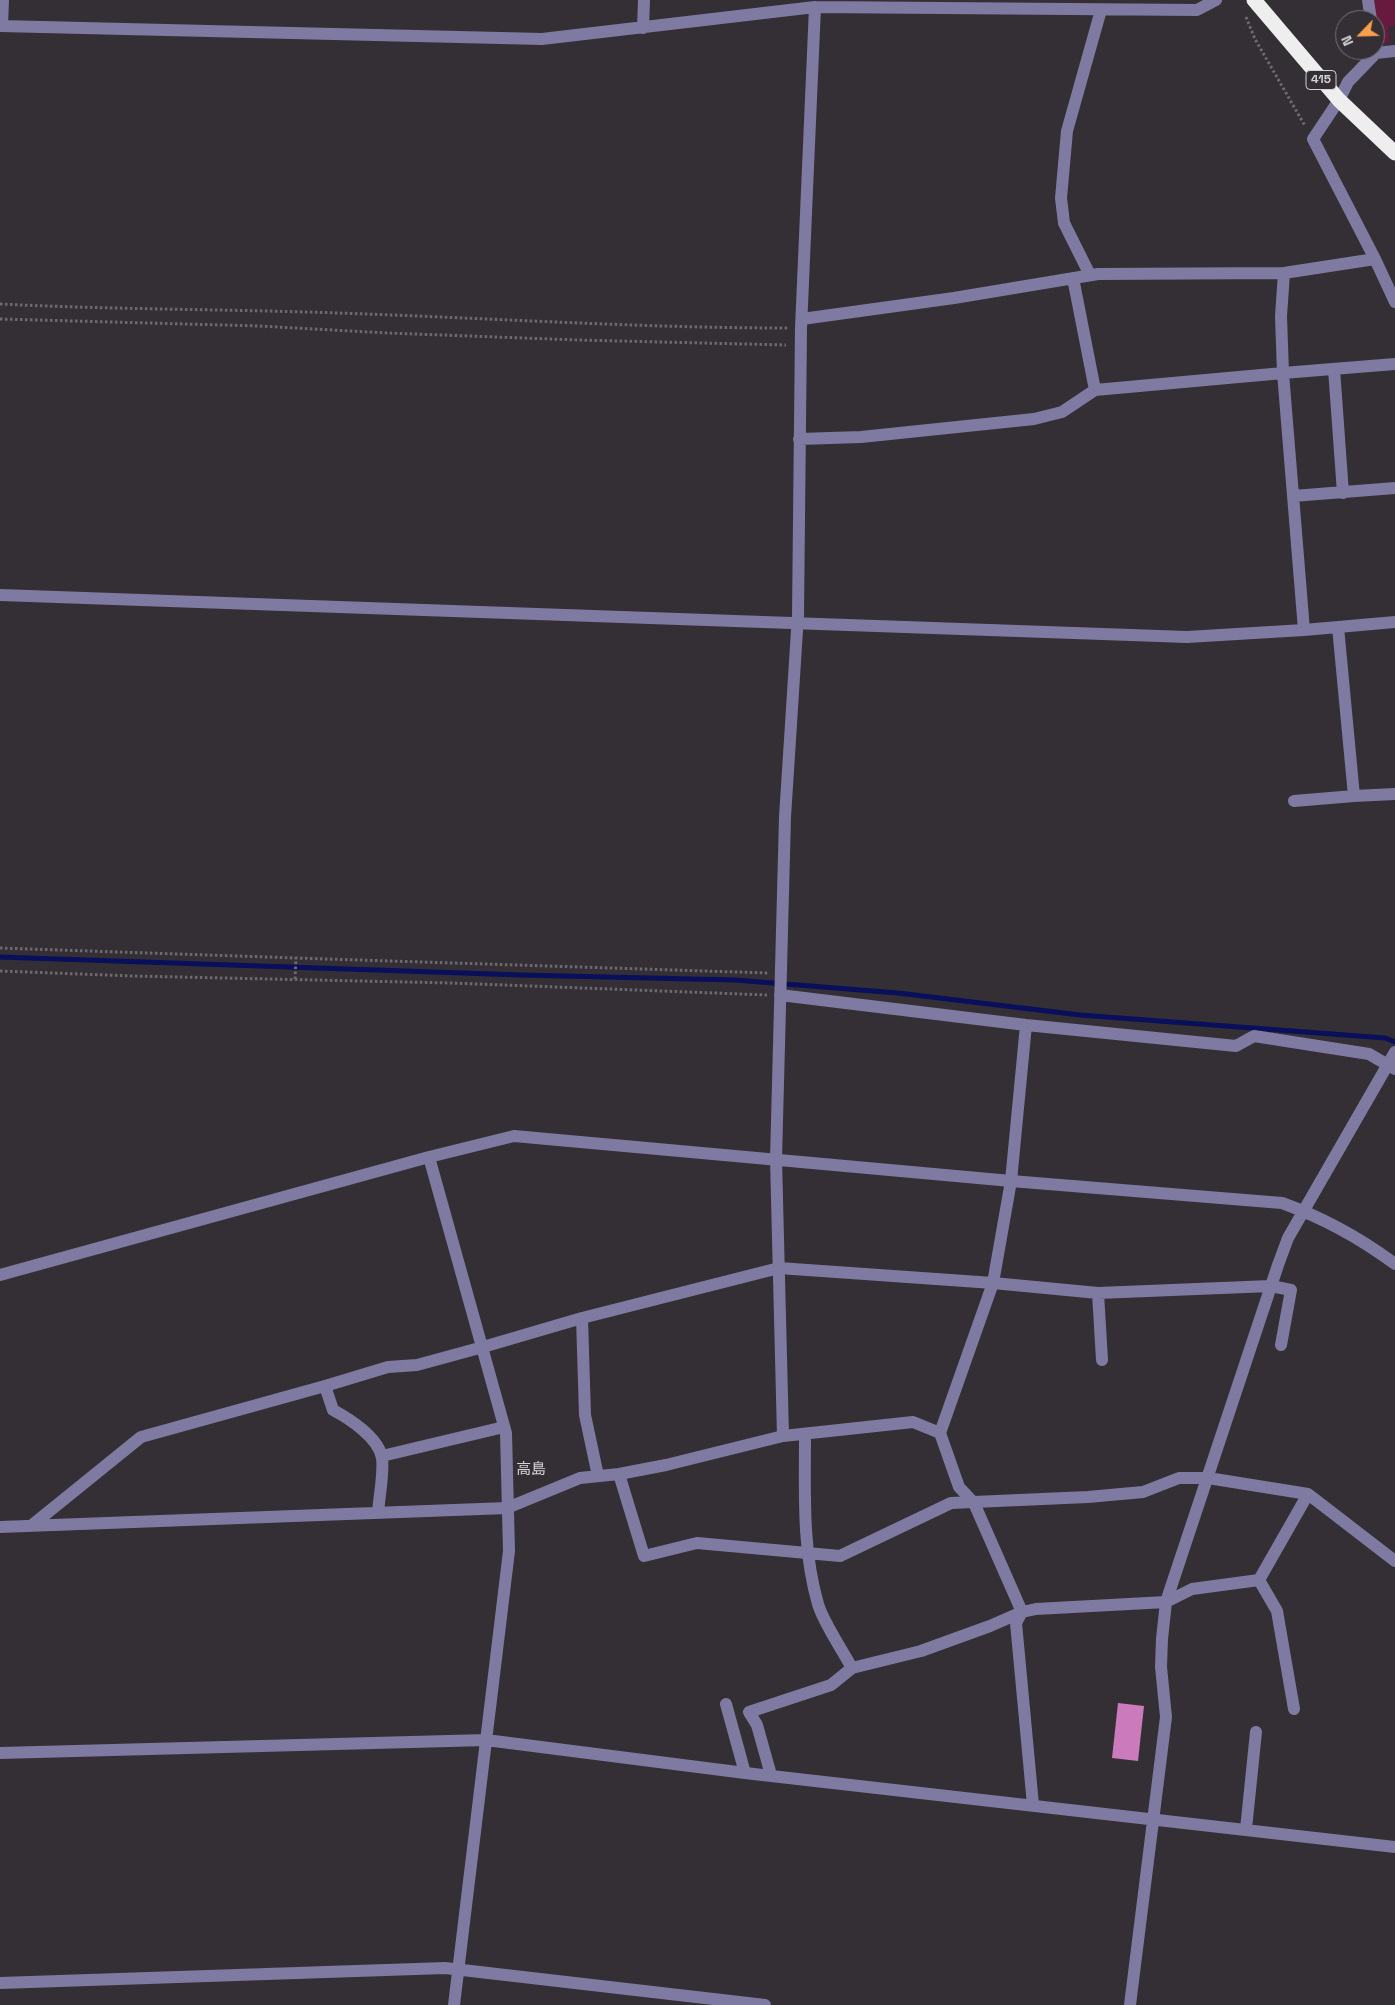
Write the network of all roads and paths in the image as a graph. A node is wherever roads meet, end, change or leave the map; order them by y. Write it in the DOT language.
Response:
graph roads {
  1 [pos="3,0"];
  2 [pos="644,0"];
  3 [pos="1216,0"];
  4 [pos="1254,0"];
  5 [pos="815,7"];
  6 [pos="1101,10"];
  7 [pos="1246,17"];
  8 [pos="1,26"];
  9 [pos="643,28"];
  10 [pos="1366,60"];
  11 [pos="1339,100"];
  12 [pos="1313,139"];
  13 [pos="1395,153"];
  14 [pos="1375,258"];
  15 [pos="1284,273"];
  16 [pos="1090,276"];
  17 [pos="1073,278"];
  18 [pos="1395,302"];
  19 [pos="0,304"];
  20 [pos="0,319"];
  21 [pos="802,323"];
  22 [pos="801,345"];
  23 [pos="1395,364"];
  24 [pos="1334,369"];
  25 [pos="1283,373"];
  26 [pos="1095,390"];
  27 [pos="799,439"];
  28 [pos="1395,488"];
  29 [pos="1343,492"];
  30 [pos="1293,496"];
  31 [pos="0,595"];
  32 [pos="1395,622"];
  33 [pos="797,624"];
  34 [pos="1338,627"];
  35 [pos="1304,630"];
  36 [pos="1395,794"];
  37 [pos="1354,796"];
  38 [pos="1294,801"];
  39 [pos="0,948"];
  40 [pos="296,958"];
  41 [pos="0,971"];
  42 [pos="781,973"];
  43 [pos="295,979"];
  44 [pos="780,995"];
  45 [pos="1026,1025"];
  46 [pos="1395,1052"];
  47 [pos="1391,1067"];
  48 [pos="429,1157"];
  49 [pos="776,1159"];
  50 [pos="1011,1182"];
  51 [pos="1304,1211"];
  52 [pos="1395,1264"];
  53 [pos="779,1268"];
  54 [pos="0,1275"];
  55 [pos="993,1283"];
  56 [pos="1271,1286"];
  57 [pos="1098,1293"];
  58 [pos="582,1318"];
  59 [pos="1281,1345"];
  60 [pos="483,1347"];
  61 [pos="1102,1360"];
  62 [pos="325,1386"];
  63 [pos="504,1427"];
  64 [pos="940,1433"];
  65 [pos="806,1434"];
  66 [pos="783,1436"];
  67 [pos="382,1456"];
  68 [pos="618,1474"];
  69 [pos="598,1476"];
  70 [pos="1208,1478"];
  71 [pos="1308,1494"];
  72 [pos="974,1503"];
  73 [pos="507,1508"];
  74 [pos="378,1513"];
  75 [pos="31,1526"];
  76 [pos="0,1527"];
  77 [pos="807,1553"];
  78 [pos="1395,1561"];
  79 [pos="1259,1580"];
  80 [pos="1166,1602"];
  81 [pos="1022,1612"];
  82 [pos="852,1668"];
  83 [pos="726,1704"];
  84 [pos="1294,1709"];
  85 [pos="1256,1732"];
  86 [pos="486,1740"];
  87 [pos="0,1753"];
  88 [pos="745,1772"];
  89 [pos="771,1775"];
  90 [pos="1033,1805"];
  91 [pos="1154,1819"];
  92 [pos="1246,1829"];
  93 [pos="1395,1847"];
  94 [pos="458,1969"];
  95 [pos="0,1983"];
  96 [pos="454,2005"];
  97 [pos="765,2005"];
  98 [pos="1130,2005"];
  1 -- 8 [label="street"];
  2 -- 9 [label="street"];
  3 -- 6 [label="street"];
  4 -- 11 [label="highway, 415"];
  5 -- 6 [label="street"];
  5 -- 9 [label="street"];
  5 -- 21 [label="street"];
  6 -- 16 [label="street"];
  7 -- 12 [label="path"];
  8 -- 9 [label="street"];
  10 -- 11 [label="street"];
  11 -- 12 [label="street"];
  11 -- 13 [label="highway, 415"];
  12 -- 14 [label="street"];
  14 -- 15 [label="street"];
  14 -- 18 [label="street"];
  15 -- 16 [label="street"];
  15 -- 25 [label="street"];
  16 -- 17 [label="street"];
  17 -- 21 [label="street"];
  17 -- 26 [label="street"];
  19 -- 21 [label="path"];
  20 -- 22 [label="path"];
  21 -- 22 [label="street"];
  22 -- 27 [label="street"];
  23 -- 24 [label="street"];
  24 -- 25 [label="street"];
  24 -- 29 [label="street"];
  25 -- 26 [label="street"];
  25 -- 30 [label="street"];
  26 -- 27 [label="street"];
  27 -- 33 [label="street"];
  28 -- 29 [label="street"];
  29 -- 30 [label="street"];
  30 -- 35 [label="street"];
  31 -- 33 [label="street"];
  32 -- 34 [label="street"];
  33 -- 35 [label="street"];
  33 -- 42 [label="street"];
  34 -- 35 [label="street"];
  34 -- 37 [label="street"];
  36 -- 37 [label="street"];
  37 -- 38 [label="street"];
  39 -- 40 [label="path"];
  40 -- 42 [label="path"];
  40 -- 43 [label="path"];
  41 -- 43 [label="path"];
  42 -- 44 [label="street"];
  43 -- 44 [label="path"];
  44 -- 45 [label="street"];
  44 -- 49 [label="street"];
  45 -- 47 [label="street"];
  45 -- 50 [label="street"];
  46 -- 47 [label="street"];
  47 -- 51 [label="street"];
  48 -- 49 [label="street"];
  48 -- 54 [label="street"];
  48 -- 60 [label="street"];
  49 -- 50 [label="street"];
  49 -- 53 [label="street"];
  50 -- 51 [label="street"];
  50 -- 55 [label="street"];
  51 -- 52 [label="street"];
  51 -- 56 [label="street"];
  53 -- 55 [label="street"];
  53 -- 58 [label="street"];
  53 -- 66 [label="street"];
  55 -- 57 [label="street"];
  55 -- 64 [label="street"];
  56 -- 57 [label="street"];
  56 -- 59 [label="street"];
  56 -- 70 [label="street"];
  57 -- 61 [label="street"];
  58 -- 60 [label="street"];
  58 -- 69 [label="street"];
  60 -- 62 [label="street"];
  60 -- 63 [label="street"];
  62 -- 67 [label="street"];
  62 -- 75 [label="street"];
  63 -- 67 [label="street"];
  63 -- 73 [label="street"];
  64 -- 65 [label="street"];
  64 -- 72 [label="street"];
  65 -- 66 [label="street"];
  65 -- 77 [label="street"];
  66 -- 68 [label="street"];
  67 -- 74 [label="street"];
  68 -- 69 [label="street"];
  68 -- 77 [label="street"];
  69 -- 73 [label="street"];
  70 -- 71 [label="street"];
  70 -- 72 [label="street"];
  70 -- 80 [label="street"];
  71 -- 78 [label="street"];
  71 -- 79 [label="street"];
  72 -- 77 [label="street"];
  72 -- 81 [label="street"];
  73 -- 74 [label="street"];
  73 -- 86 [label="street"];
  74 -- 75 [label="street"];
  75 -- 76 [label="street"];
  77 -- 82 [label="street"];
  79 -- 80 [label="street"];
  79 -- 84 [label="street"];
  80 -- 81 [label="street"];
  80 -- 91 [label="street"];
  81 -- 82 [label="street"];
  81 -- 90 [label="street"];
  82 -- 89 [label="street"];
  83 -- 88 [label="street"];
  85 -- 92 [label="street"];
  86 -- 87 [label="street"];
  86 -- 88 [label="street"];
  86 -- 94 [label="street"];
  88 -- 89 [label="street"];
  89 -- 90 [label="street"];
  90 -- 91 [label="street"];
  91 -- 92 [label="street"];
  91 -- 98 [label="street"];
  92 -- 93 [label="street"];
  94 -- 95 [label="street"];
  94 -- 96 [label="street"];
  94 -- 97 [label="street"];
}
